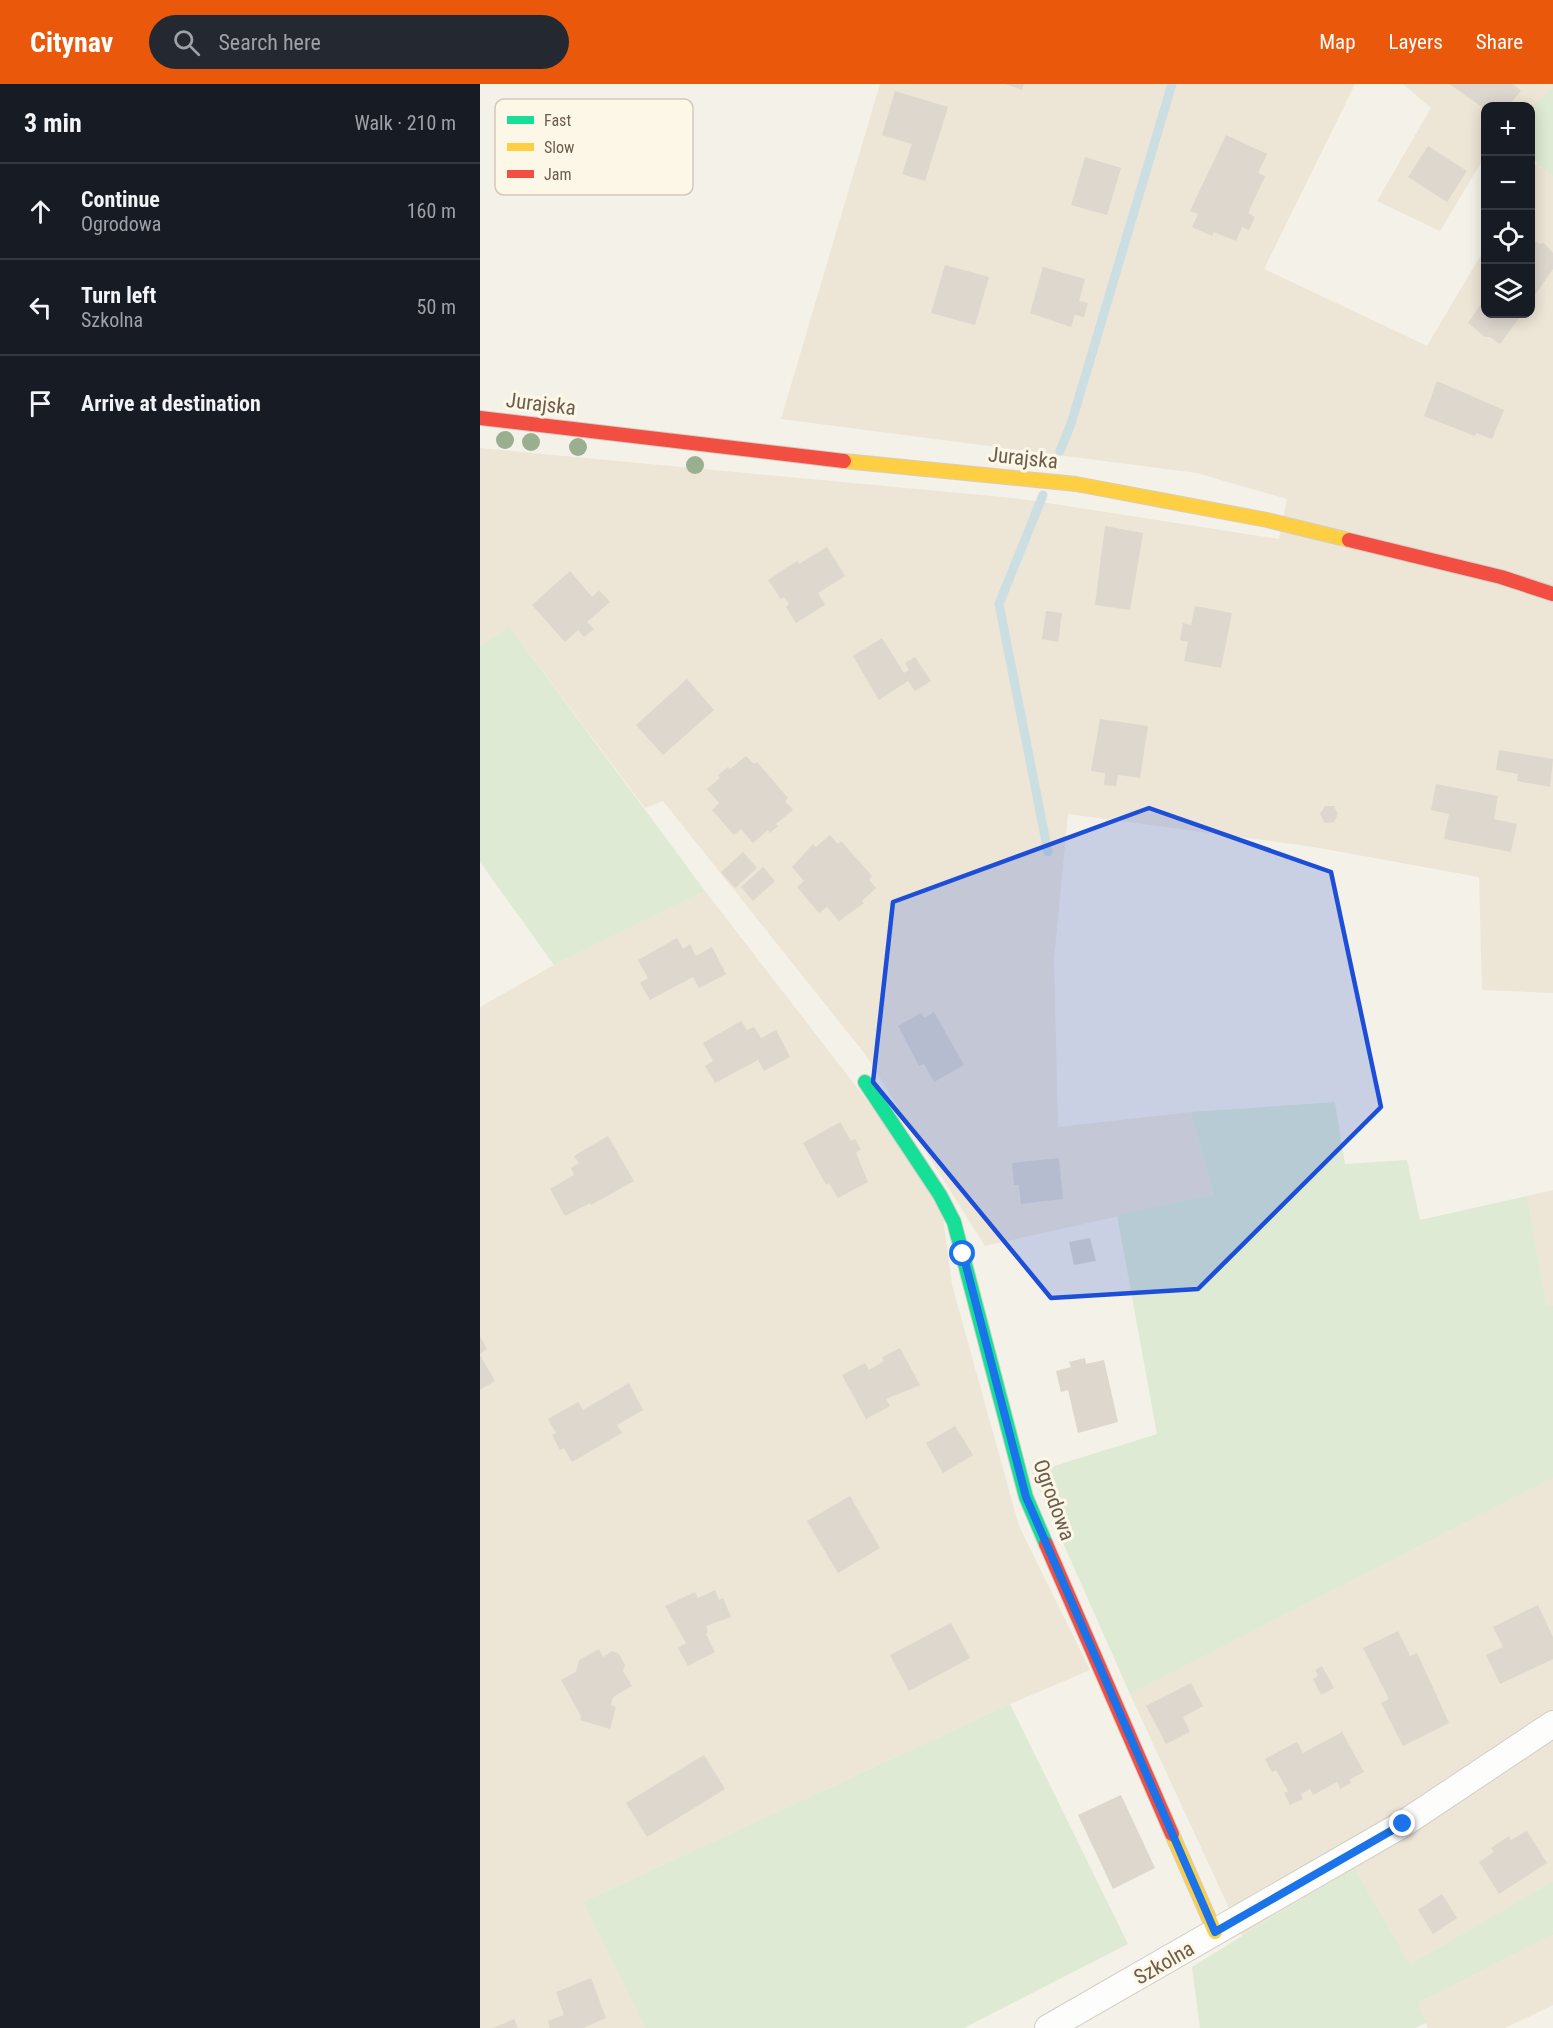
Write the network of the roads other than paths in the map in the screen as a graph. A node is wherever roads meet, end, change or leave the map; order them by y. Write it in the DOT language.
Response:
graph roads {
  1 [pos="480,418"];
  2 [pos="1553,594"];
  3 [pos="865,1082"];
  4 [pos="1553,1724"];
  5 [pos="1215,1932"];
  6 [pos="1048,2028"];
  1 -- 2 [label="street, Jurajska"];
  3 -- 5 [label="street, Ogrodowa"];
  4 -- 5 [label="street, Szkolna"];
  5 -- 6 [label="street, Szkolna"];
}
